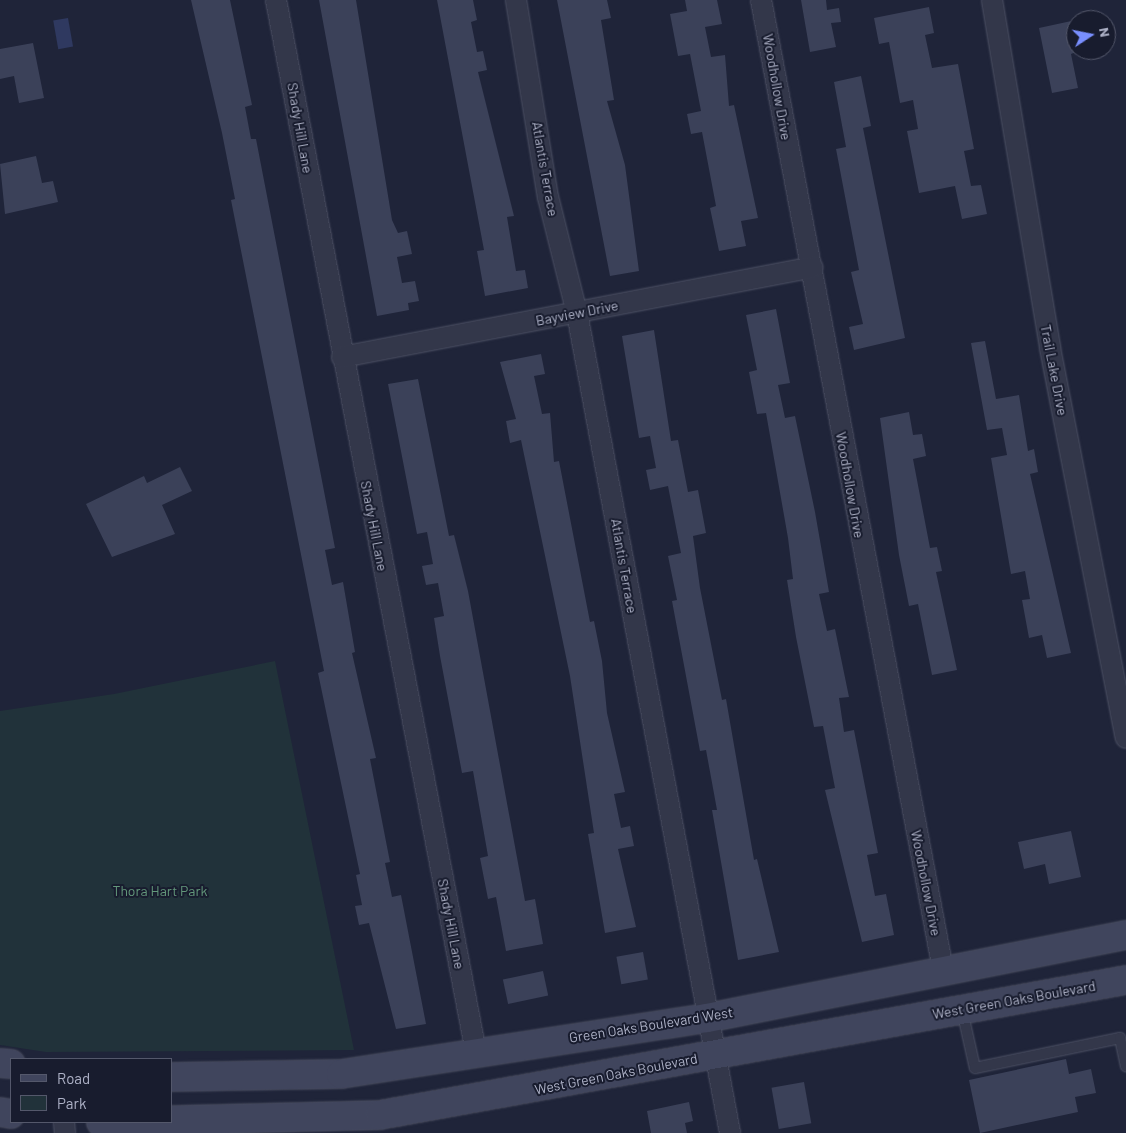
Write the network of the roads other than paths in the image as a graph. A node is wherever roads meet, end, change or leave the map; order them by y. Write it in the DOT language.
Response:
graph roads {
  1 [pos="276,0"];
  2 [pos="516,0"];
  3 [pos="761,0"];
  4 [pos="992,0"];
  5 [pos="812,268"];
  6 [pos="577,313"];
  7 [pos="342,357"];
  8 [pos="1126,738"];
  9 [pos="1126,935"];
  10 [pos="943,970"];
  11 [pos="1126,980"];
  12 [pos="962,1010"];
  13 [pos="707,1018"];
  14 [pos="476,1052"];
  15 [pos="714,1056"];
  16 [pos="1126,1066"];
  17 [pos="172,1077"];
  18 [pos="136,1123"];
  19 [pos="274,1127"];
  20 [pos="730,1133"];
  1 -- 7 [label="street, Shady Hill Lane"];
  2 -- 6 [label="street, Atlantis Terrace"];
  3 -- 5 [label="street, Woodhollow Drive"];
  4 -- 8 [label="street, Trail Lake Drive"];
  5 -- 6 [label="street, Bayview Drive"];
  5 -- 10 [label="street, Woodhollow Drive"];
  6 -- 7 [label="street, Bayview Drive"];
  6 -- 13 [label="street, Atlantis Terrace"];
  7 -- 14 [label="street, Shady Hill Lane"];
  9 -- 10 [label="main road, Green Oaks Boulevard West"];
  10 -- 13 [label="main road, Green Oaks Boulevard West"];
  11 -- 12 [label="main road, West Green Oaks Boulevard"];
  12 -- 15 [label="main road, West Green Oaks Boulevard"];
  12 -- 16 [label="lane"];
  13 -- 14 [label="main road, Green Oaks Boulevard West"];
  13 -- 15 [label="street, Atlantis Terrace"];
  14 -- 17 [label="main road, Green Oaks Boulevard West"];
  15 -- 19 [label="main road, West Green Oaks Boulevard"];
  15 -- 20 [label="street, Atlantis Terrace"];
  18 -- 19 [label="main road, West Green Oaks Boulevard"];
}
